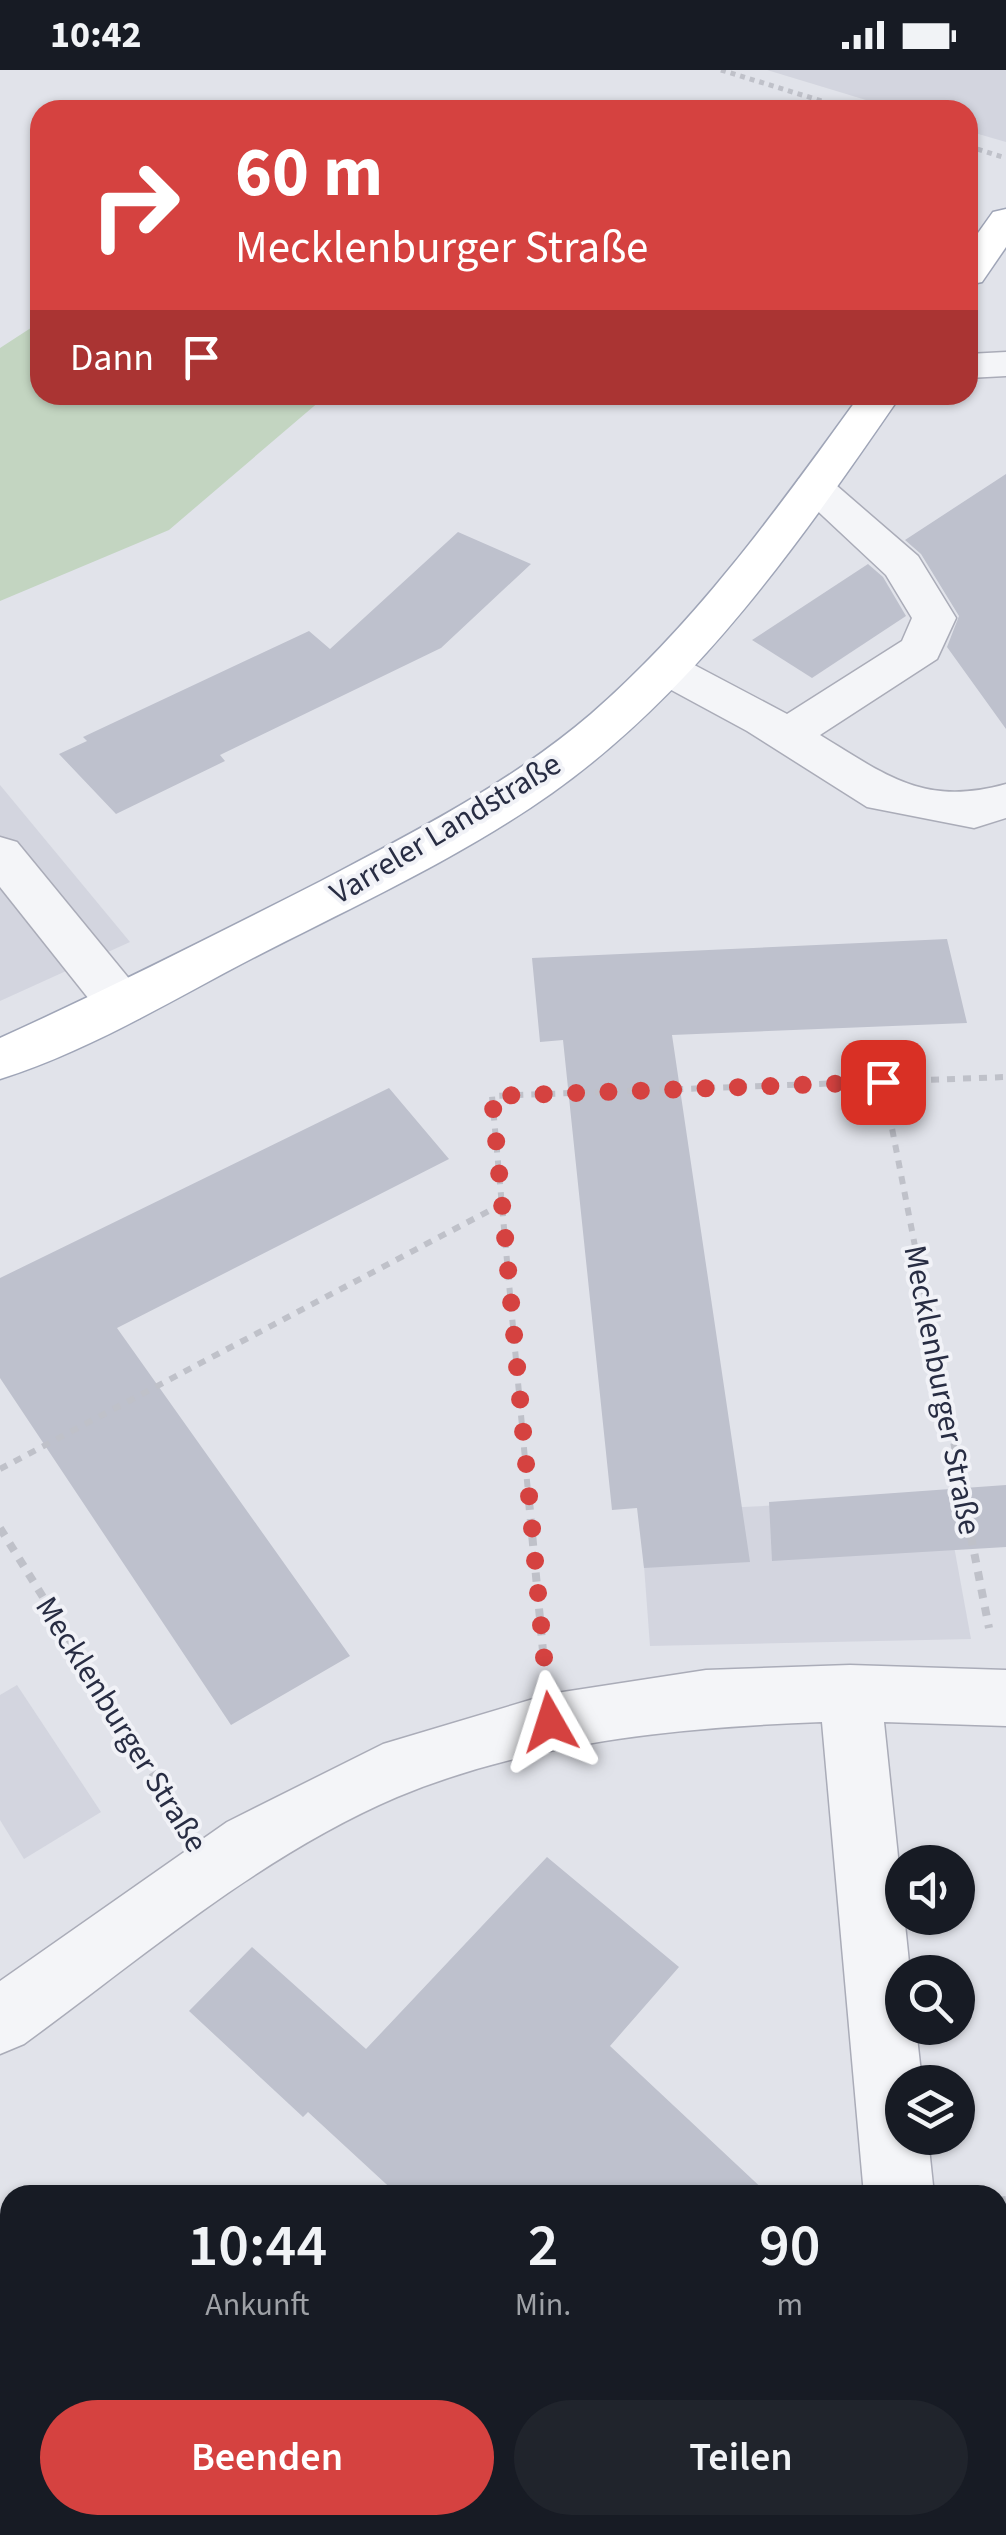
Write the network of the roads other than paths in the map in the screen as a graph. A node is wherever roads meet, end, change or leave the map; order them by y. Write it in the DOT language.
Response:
graph roads {
  1 [pos="1006,220"];
  2 [pos="978,260"];
  3 [pos="1006,364"];
  4 [pos="978,365"];
  5 [pos="874,405"];
  6 [pos="814,488"];
  7 [pos="667,669"];
  8 [pos="787,735"];
  9 [pos="1006,800"];
  10 [pos="5,869"];
  11 [pos="122,1005"];
  12 [pos="0,1060"];
  13 [pos="850,1693"];
  14 [pos="1004,1698"];
  15 [pos="0,2021"];
  16 [pos="898,2185"];
  1 -- 2 [label="main road"];
  3 -- 4 [label="street"];
  5 -- 6 [label="main road, Varreler Landstraße"];
  6 -- 7 [label="main road, Varreler Landstraße"];
  6 -- 8 [label="street"];
  7 -- 8 [label="street"];
  7 -- 11 [label="main road, Varreler Landstraße"];
  8 -- 9 [label="street"];
  10 -- 11 [label="street"];
  11 -- 12 [label="main road, Varreler Landstraße"];
  13 -- 14 [label="street, Mecklenburger Straße"];
  13 -- 15 [label="street, Mecklenburger Straße"];
  13 -- 16 [label="street"];
}
